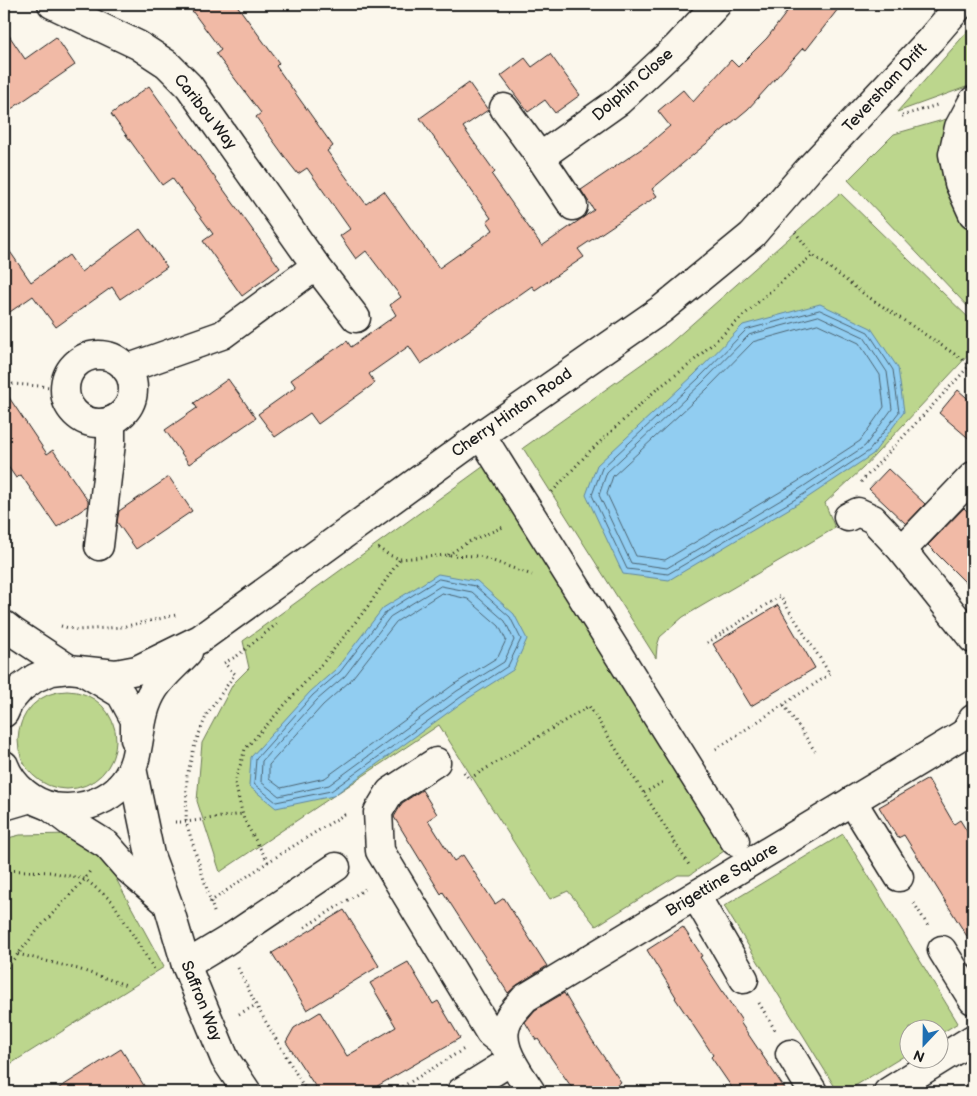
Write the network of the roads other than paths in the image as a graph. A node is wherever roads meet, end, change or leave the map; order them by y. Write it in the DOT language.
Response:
graph roads {
  1 [pos="52,4"];
  2 [pos="717,4"];
  3 [pos="961,4"];
  4 [pos="973,101"];
  5 [pos="504,108"];
  6 [pos="540,157"];
  7 [pos="808,170"];
  8 [pos="573,206"];
  9 [pos="973,214"];
  10 [pos="316,266"];
  11 [pos="356,318"];
  12 [pos="126,368"];
  13 [pos="110,421"];
  14 [pos="481,435"];
  15 [pos="973,476"];
  16 [pos="853,515"];
  17 [pos="100,546"];
  18 [pos="902,550"];
  19 [pos="4,625"];
  20 [pos="200,638"];
  21 [pos="973,639"];
  22 [pos="76,670"];
  23 [pos="4,713"];
  24 [pos="973,719"];
  25 [pos="436,762"];
  26 [pos="134,763"];
  27 [pos="4,765"];
  28 [pos="852,801"];
  29 [pos="40,802"];
  30 [pos="4,806"];
  31 [pos="735,841"];
  32 [pos="336,867"];
  33 [pos="899,877"];
  34 [pos="696,896"];
  35 [pos="168,904"];
  36 [pos="942,950"];
  37 [pos="186,965"];
  38 [pos="744,979"];
  39 [pos="973,1000"];
  40 [pos="973,1040"];
  41 [pos="502,1046"];
  42 [pos="790,1054"];
  43 [pos="897,1090"];
  44 [pos="247,1092"];
  45 [pos="461,1092"];
  46 [pos="532,1092"];
  47 [pos="813,1092"];
  1 -- 10 [label="street, Caribou Way"];
  2 -- 6 [label="street, Dolphin Close"];
  3 -- 7 [label="street, Teversham Drift"];
  4 -- 9 [label="street"];
  5 -- 6 [label="street"];
  6 -- 8 [label="street"];
  7 -- 14 [label="street, Cherry Hinton Road"];
  10 -- 11 [label="street, Caribou Way"];
  10 -- 12 [label="street"];
  12 -- 13 [label="street"];
  12 -- 13 [label="street"];
  13 -- 17 [label="street"];
  14 -- 20 [label="street, Cherry Hinton Road"];
  14 -- 31 [label="street"];
  15 -- 18 [label="street"];
  16 -- 18 [label="street"];
  18 -- 21 [label="street"];
  19 -- 22 [label="street"];
  20 -- 22 [label="street"];
  20 -- 26 [label="street"];
  22 -- 23 [label="street"];
  22 -- 26 [label="street"];
  24 -- 28 [label="street, Brigettine Square"];
  25 -- 41 [label="street"];
  26 -- 29 [label="street"];
  26 -- 35 [label="street, Saffron Way"];
  27 -- 29 [label="street"];
  28 -- 33 [label="street"];
  28 -- 34 [label="street, Brigettine Square"];
  29 -- 30 [label="street"];
  29 -- 35 [label="street"];
  32 -- 37 [label="street"];
  34 -- 38 [label="street"];
  34 -- 41 [label="street, Brigettine Square"];
  35 -- 37 [label="street, Saffron Way"];
  36 -- 39 [label="street"];
  37 -- 44 [label="street, Saffron Way"];
  40 -- 43 [label="street"];
  41 -- 45 [label="street"];
  41 -- 46 [label="street"];
  42 -- 47 [label="street"];
}
